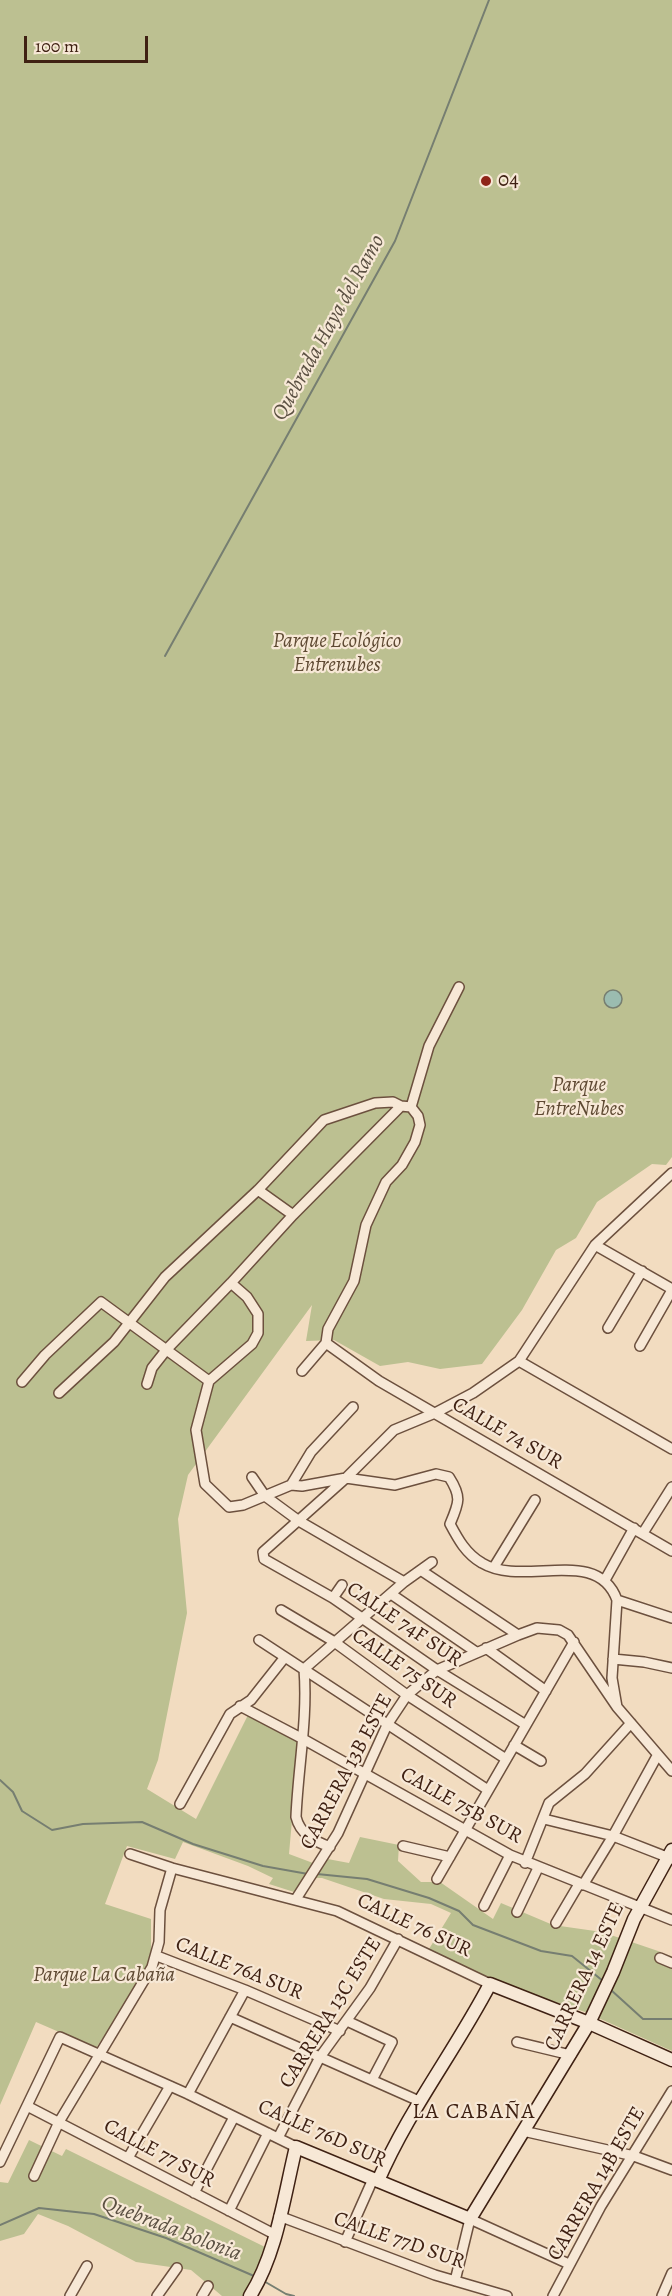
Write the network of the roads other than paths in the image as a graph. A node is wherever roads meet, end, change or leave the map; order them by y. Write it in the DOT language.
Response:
graph roads {
  1 [pos="459,987"];
  2 [pos="406,1106"];
  3 [pos="672,1173"];
  4 [pos="258,1190"];
  5 [pos="293,1215"];
  6 [pos="595,1245"];
  7 [pos="642,1271"];
  8 [pos="231,1283"];
  9 [pos="672,1290"];
  10 [pos="130,1321"];
  11 [pos="608,1328"];
  12 [pos="327,1343"];
  13 [pos="640,1346"];
  14 [pos="167,1349"];
  15 [pos="519,1361"];
  16 [pos="302,1371"];
  17 [pos="209,1381"];
  18 [pos="22,1382"];
  19 [pos="147,1384"];
  20 [pos="59,1393"];
  21 [pos="353,1407"];
  22 [pos="435,1413"];
  23 [pos="672,1449"];
  24 [pos="252,1477"];
  25 [pos="346,1478"];
  26 [pos="291,1485"];
  27 [pos="672,1487"];
  28 [pos="265,1496"];
  29 [pos="535,1500"];
  30 [pos="299,1521"];
  31 [pos="639,1531"];
  32 [pos="672,1551"];
  33 [pos="432,1562"];
  34 [pos="494,1567"];
  35 [pos="422,1571"];
  36 [pos="605,1580"];
  37 [pos="404,1582"];
  38 [pos="342,1585"];
  39 [pos="391,1594"];
  40 [pos="333,1598"];
  41 [pos="617,1600"];
  42 [pos="281,1610"];
  43 [pos="672,1618"];
  44 [pos="362,1619"];
  45 [pos="518,1635"];
  46 [pos="259,1640"];
  47 [pos="333,1641"];
  48 [pos="574,1642"];
  49 [pos="486,1648"];
  50 [pos="476,1653"];
  51 [pos="285,1657"];
  52 [pos="613,1659"];
  53 [pos="672,1668"];
  54 [pos="304,1669"];
  55 [pos="437,1670"];
  56 [pos="546,1691"];
  57 [pos="407,1695"];
  58 [pos="240,1706"];
  59 [pos="617,1707"];
  60 [pos="631,1723"];
  61 [pos="387,1725"];
  62 [pos="526,1725"];
  63 [pos="303,1738"];
  64 [pos="514,1745"];
  65 [pos="657,1756"];
  66 [pos="506,1759"];
  67 [pos="541,1761"];
  68 [pos="671,1768"];
  69 [pos="364,1773"];
  70 [pos="488,1790"];
  71 [pos="180,1804"];
  72 [pos="544,1819"];
  73 [pos="465,1830"];
  74 [pos="613,1836"];
  75 [pos="403,1846"];
  76 [pos="330,1847"];
  77 [pos="130,1854"];
  78 [pos="671,1855"];
  79 [pos="510,1856"];
  80 [pos="450,1857"];
  81 [pos="525,1863"];
  82 [pos="172,1868"];
  83 [pos="538,1868"];
  84 [pos="437,1879"];
  85 [pos="581,1884"];
  86 [pos="296,1899"];
  87 [pos="484,1906"];
  88 [pos="640,1906"];
  89 [pos="517,1912"];
  90 [pos="672,1920"];
  91 [pos="556,1923"];
  92 [pos="398,1940"];
  93 [pos="157,1956"];
  94 [pos="660,1958"];
  95 [pos="672,1963"];
  96 [pos="490,1984"];
  97 [pos="245,1990"];
  98 [pos="230,2016"];
  99 [pos="347,2021"];
  100 [pos="589,2023"];
  101 [pos="340,2031"];
  102 [pos="517,2042"];
  103 [pos="98,2054"];
  104 [pos="571,2055"];
  105 [pos="320,2057"];
  106 [pos="672,2060"];
  107 [pos="372,2080"];
  108 [pos="170,2086"];
  109 [pos="672,2091"];
  110 [pos="188,2094"];
  111 [pos="419,2101"];
  112 [pos="27,2106"];
  113 [pos="234,2117"];
  114 [pos="59,2122"];
  115 [pos="523,2131"];
  116 [pos="268,2133"];
  117 [pos="278,2138"];
  118 [pos="296,2147"];
  119 [pos="634,2156"];
  120 [pos="128,2158"];
  121 [pos="0,2162"];
  122 [pos="672,2170"];
  123 [pos="34,2176"];
  124 [pos="376,2180"];
  125 [pos="194,2193"];
  126 [pos="229,2211"];
  127 [pos="279,2216"];
  128 [pos="470,2219"];
  129 [pos="274,2235"];
  130 [pos="345,2242"];
  131 [pos="569,2264"];
  132 [pos="87,2266"];
  133 [pos="177,2268"];
  134 [pos="672,2273"];
  135 [pos="455,2281"];
  136 [pos="208,2286"];
  137 [pos="70,2296"];
  138 [pos="157,2296"];
  139 [pos="201,2296"];
  140 [pos="250,2296"];
  141 [pos="507,2296"];
  142 [pos="553,2296"];
  143 [pos="662,2296"];
  1 -- 2 [label="street"];
  2 -- 4 [label="street"];
  2 -- 5 [label="street"];
  2 -- 12 [label="street"];
  3 -- 6 [label="street"];
  4 -- 5 [label="street"];
  4 -- 10 [label="street"];
  5 -- 8 [label="street"];
  6 -- 7 [label="street"];
  6 -- 15 [label="street"];
  7 -- 9 [label="street"];
  7 -- 11 [label="street"];
  8 -- 14 [label="street"];
  8 -- 17 [label="street"];
  9 -- 13 [label="street"];
  10 -- 14 [label="street"];
  10 -- 18 [label="street"];
  10 -- 20 [label="street"];
  12 -- 16 [label="street"];
  12 -- 22 [label="street, CALLE 74 SUR"];
  14 -- 17 [label="street"];
  14 -- 19 [label="street"];
  15 -- 22 [label="street"];
  15 -- 23 [label="street"];
  17 -- 28 [label="street"];
  21 -- 26 [label="street"];
  22 -- 25 [label="street"];
  22 -- 31 [label="street, CALLE 74 SUR"];
  24 -- 28 [label="street"];
  25 -- 26 [label="street"];
  25 -- 30 [label="street"];
  25 -- 34 [label="street"];
  26 -- 28 [label="street"];
  27 -- 31 [label="street"];
  28 -- 30 [label="street"];
  29 -- 34 [label="street"];
  30 -- 37 [label="street"];
  30 -- 40 [label="street, CALLE 74F SUR"];
  31 -- 32 [label="street, CALLE 74 SUR"];
  31 -- 36 [label="street"];
  33 -- 35 [label="street"];
  34 -- 36 [label="street"];
  35 -- 37 [label="street"];
  35 -- 45 [label="street"];
  36 -- 41 [label="street"];
  37 -- 39 [label="street"];
  38 -- 40 [label="street"];
  39 -- 44 [label="street"];
  39 -- 50 [label="street"];
  40 -- 44 [label="street, CALLE 74F SUR"];
  41 -- 43 [label="street"];
  41 -- 52 [label="street"];
  42 -- 47 [label="street, CALLE 75 SUR"];
  44 -- 47 [label="street"];
  44 -- 55 [label="street, CALLE 74F SUR"];
  45 -- 48 [label="street, CARRERA 13B ESTE"];
  45 -- 49 [label="street, CARRERA 13B ESTE"];
  46 -- 51 [label="street"];
  47 -- 54 [label="street"];
  47 -- 57 [label="street, CALLE 75 SUR"];
  48 -- 56 [label="street"];
  48 -- 59 [label="street"];
  49 -- 50 [label="street, CARRERA 13B ESTE"];
  49 -- 56 [label="street"];
  50 -- 55 [label="street, CARRERA 13B ESTE"];
  51 -- 54 [label="street"];
  51 -- 58 [label="street"];
  52 -- 53 [label="street"];
  52 -- 59 [label="street"];
  54 -- 61 [label="street"];
  54 -- 63 [label="street"];
  55 -- 57 [label="street, CARRERA 13B ESTE"];
  55 -- 62 [label="street, CALLE 74F SUR"];
  56 -- 62 [label="street"];
  57 -- 61 [label="street, CARRERA 13B ESTE"];
  57 -- 66 [label="street, CALLE 75 SUR"];
  58 -- 63 [label="street, CALLE 75B SUR"];
  58 -- 71 [label="street"];
  59 -- 60 [label="street"];
  60 -- 65 [label="street"];
  60 -- 72 [label="street"];
  61 -- 69 [label="street, CARRERA 13B ESTE"];
  61 -- 70 [label="street"];
  62 -- 64 [label="street"];
  63 -- 69 [label="street, CALLE 75B SUR"];
  63 -- 76 [label="street"];
  64 -- 66 [label="street"];
  64 -- 67 [label="street"];
  65 -- 68 [label="street"];
  65 -- 74 [label="street"];
  66 -- 70 [label="street"];
  69 -- 73 [label="street, CALLE 75B SUR"];
  69 -- 76 [label="street, CARRERA 13B ESTE"];
  70 -- 73 [label="street"];
  72 -- 74 [label="street"];
  72 -- 81 [label="street"];
  73 -- 79 [label="street, CALLE 75B SUR"];
  73 -- 80 [label="street"];
  74 -- 78 [label="street"];
  74 -- 85 [label="street"];
  75 -- 80 [label="street"];
  76 -- 86 [label="street, CARRERA 13B ESTE"];
  77 -- 82 [label="street, CALLE 76 SUR"];
  78 -- 88 [label="street, CARRERA 14 ESTE"];
  79 -- 81 [label="street, CALLE 75B SUR"];
  79 -- 87 [label="street"];
  80 -- 84 [label="street"];
  81 -- 83 [label="street, CALLE 75B SUR"];
  82 -- 86 [label="street, CALLE 76 SUR"];
  82 -- 93 [label="street"];
  83 -- 85 [label="street, CALLE 75B SUR"];
  83 -- 89 [label="street"];
  85 -- 88 [label="street, CALLE 75B SUR"];
  85 -- 91 [label="street"];
  86 -- 92 [label="street, CALLE 76 SUR"];
  88 -- 90 [label="street, CALLE 75B SUR"];
  88 -- 100 [label="street, CARRERA 14 ESTE"];
  92 -- 96 [label="street, CALLE 76 SUR"];
  92 -- 99 [label="street, CARRERA 13C ESTE"];
  93 -- 97 [label="street, CALLE 76A SUR"];
  93 -- 103 [label="street"];
  94 -- 95 [label="street"];
  96 -- 100 [label="street, CALLE 76 SUR"];
  96 -- 111 [label="street"];
  97 -- 98 [label="street"];
  97 -- 101 [label="street, CALLE 76A SUR"];
  98 -- 105 [label="street"];
  98 -- 110 [label="street"];
  99 -- 101 [label="street, CARRERA 13C ESTE"];
  99 -- 107 [label="street"];
  100 -- 104 [label="street, CARRERA 14 ESTE"];
  100 -- 106 [label="street, CALLE 76 SUR"];
  101 -- 105 [label="street, CARRERA 13C ESTE"];
  102 -- 104 [label="street"];
  103 -- 108 [label="street, CALLE 76D SUR"];
  103 -- 112 [label="street, CALLE 76D SUR"];
  103 -- 114 [label="street"];
  104 -- 115 [label="street, CARRERA 14 ESTE"];
  105 -- 107 [label="street"];
  105 -- 117 [label="street, CARRERA 13C ESTE"];
  107 -- 111 [label="street"];
  108 -- 110 [label="street, CALLE 76D SUR"];
  108 -- 120 [label="street"];
  109 -- 119 [label="street, CARRERA 14B ESTE"];
  110 -- 113 [label="street, CALLE 76D SUR"];
  111 -- 124 [label="street"];
  112 -- 114 [label="street, CALLE 77 SUR"];
  112 -- 121 [label="street"];
  113 -- 116 [label="street, CALLE 76D SUR"];
  113 -- 125 [label="street"];
  114 -- 120 [label="street, CALLE 77 SUR"];
  114 -- 123 [label="street"];
  115 -- 119 [label="street"];
  115 -- 128 [label="street, CARRERA 14 ESTE"];
  116 -- 117 [label="street, CALLE 76D SUR"];
  116 -- 126 [label="street"];
  117 -- 118 [label="street, CALLE 76D SUR"];
  118 -- 124 [label="street, CALLE 76D SUR"];
  118 -- 127 [label="street"];
  119 -- 122 [label="street"];
  119 -- 131 [label="street, CARRERA 14B ESTE"];
  120 -- 125 [label="street, CALLE 77 SUR"];
  124 -- 128 [label="street, CALLE 76D SUR"];
  124 -- 130 [label="street"];
  125 -- 126 [label="street, CALLE 77 SUR"];
  126 -- 129 [label="street, CALLE 77 SUR"];
  127 -- 129 [label="street"];
  127 -- 130 [label="street, CALLE 77D SUR"];
  128 -- 131 [label="street, CALLE 76D SUR"];
  128 -- 135 [label="street, CARRERA 14 ESTE"];
  129 -- 140 [label="street"];
  130 -- 135 [label="street, CALLE 77D SUR"];
  131 -- 142 [label="street, CARRERA 14B ESTE"];
  132 -- 137 [label="street"];
  133 -- 138 [label="street"];
  134 -- 143 [label="street"];
  135 -- 141 [label="street, CALLE 77D SUR"];
  136 -- 139 [label="street"];
}
